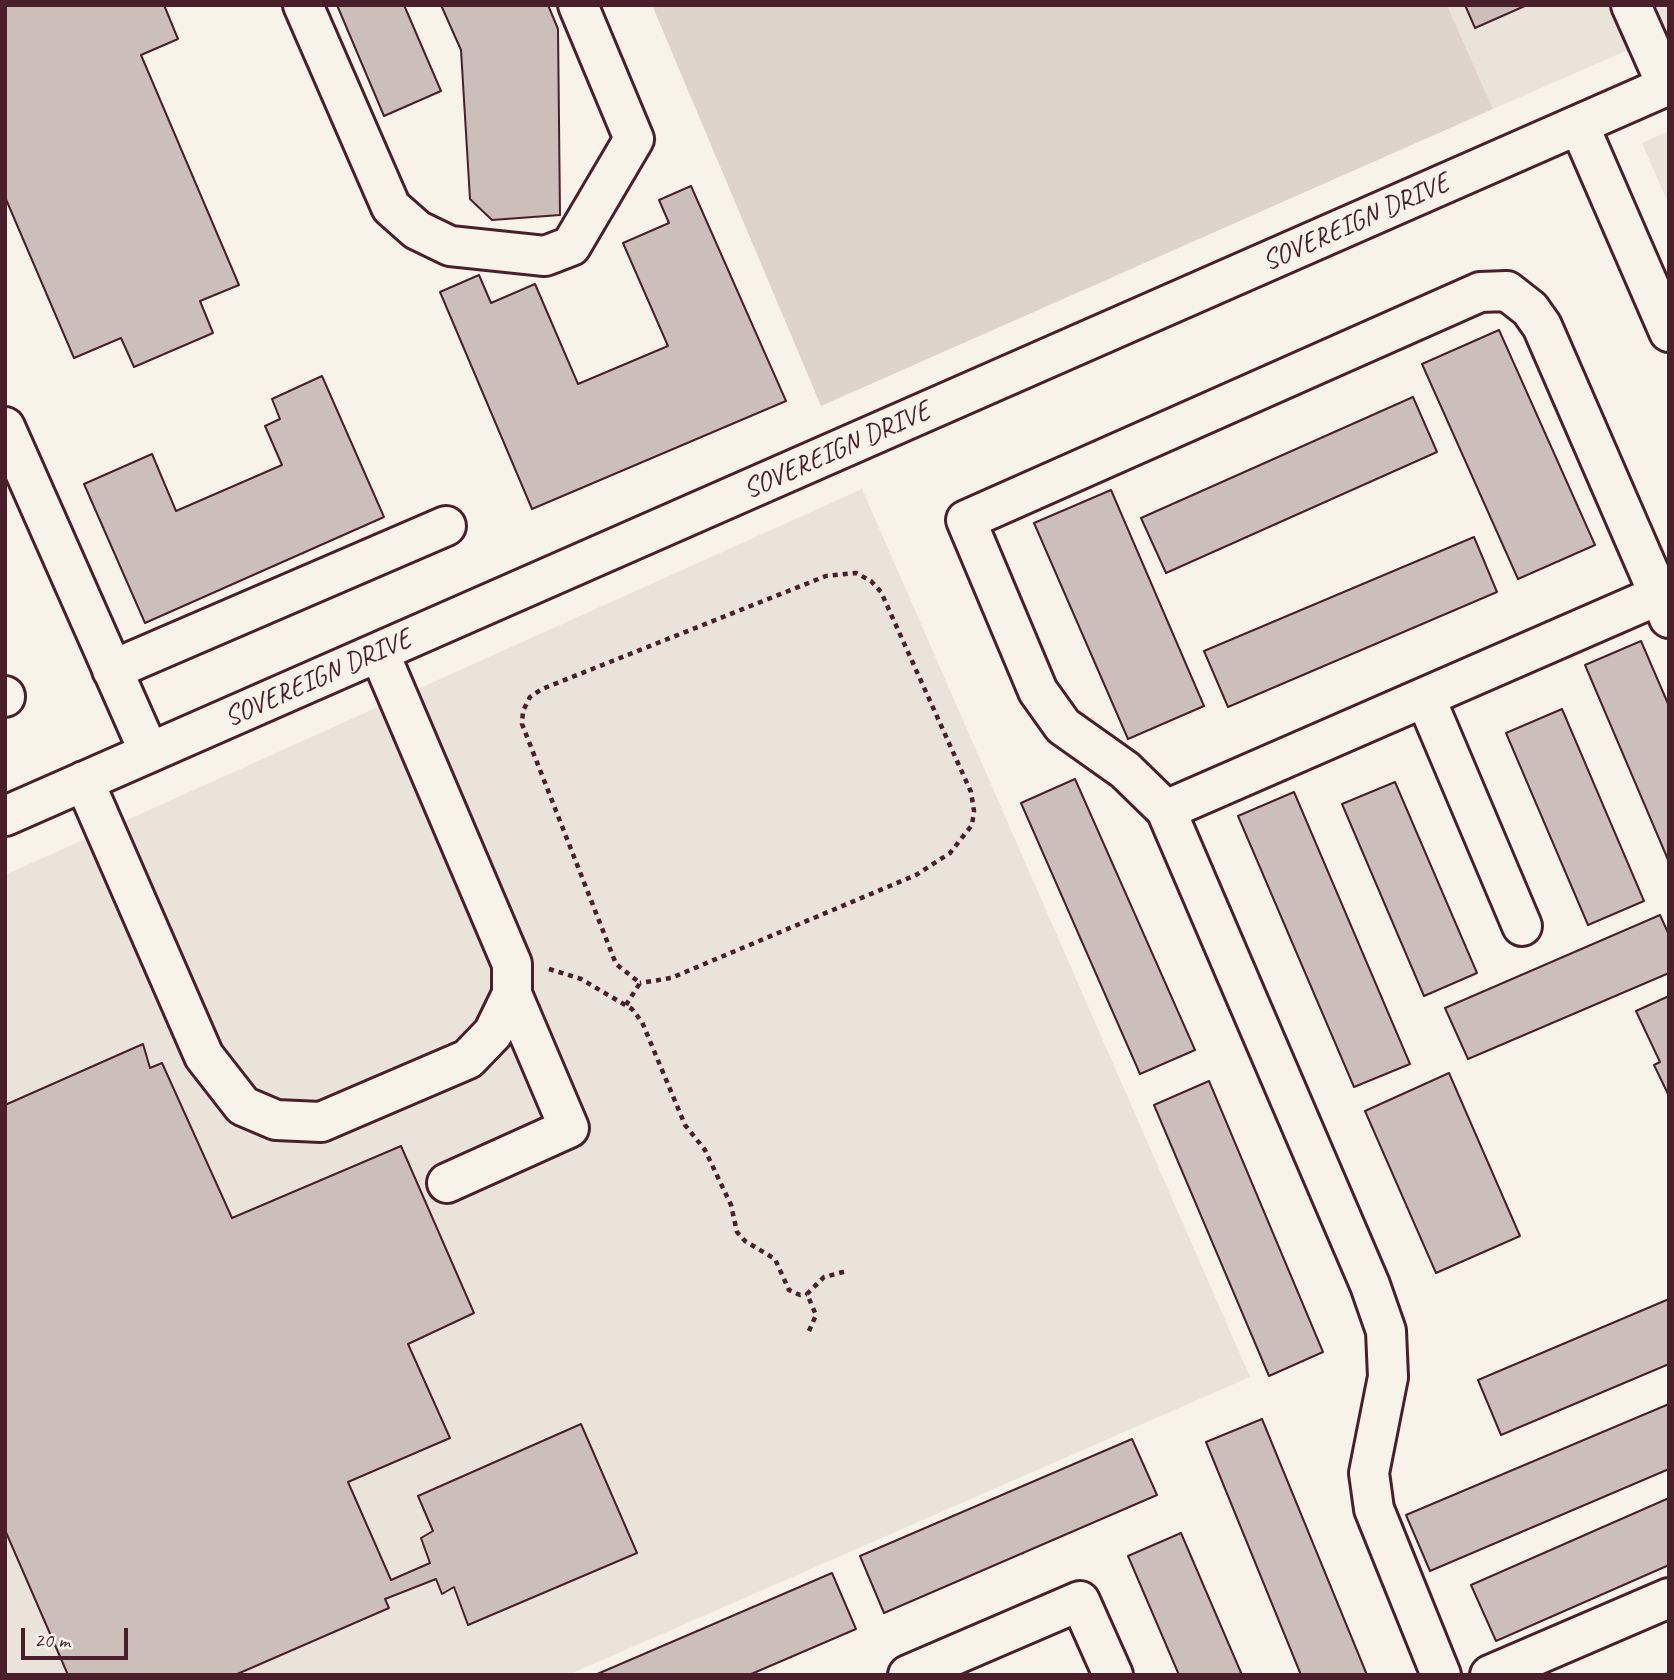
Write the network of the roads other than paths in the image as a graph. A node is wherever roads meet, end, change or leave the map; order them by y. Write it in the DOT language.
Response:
graph roads {
  1 [pos="303,5"];
  2 [pos="578,5"];
  3 [pos="1631,5"];
  4 [pos="1668,85"];
  5 [pos="1579,125"];
  6 [pos="1669,332"];
  7 [pos="5,427"];
  8 [pos="446,526"];
  9 [pos="1664,607"];
  10 [pos="379,652"];
  11 [pos="112,670"];
  12 [pos="1425,697"];
  13 [pos="149,752"];
  14 [pos="84,781"];
  15 [pos="1166,810"];
  16 [pos="5,816"];
  17 [pos="1522,926"];
  18 [pos="512,979"];
  19 [pos="447,1183"];
  20 [pos="1669,1598"];
  21 [pos="908,1675"];
  22 [pos="1113,1675"];
  23 [pos="1441,1675"];
  24 [pos="1490,1675"];
  1 -- 2 [label="street"];
  3 -- 4 [label="street"];
  4 -- 5 [label="street, SOVEREIGN DRIVE"];
  5 -- 6 [label="street"];
  5 -- 10 [label="street, SOVEREIGN DRIVE"];
  7 -- 11 [label="street"];
  8 -- 11 [label="street"];
  9 -- 12 [label="street"];
  9 -- 15 [label="street"];
  10 -- 13 [label="street, SOVEREIGN DRIVE"];
  10 -- 18 [label="street"];
  11 -- 13 [label="street"];
  12 -- 15 [label="street"];
  12 -- 17 [label="street"];
  13 -- 14 [label="street, SOVEREIGN DRIVE"];
  14 -- 16 [label="street, SOVEREIGN DRIVE"];
  14 -- 18 [label="street"];
  15 -- 23 [label="street"];
  18 -- 19 [label="street"];
  20 -- 24 [label="street"];
  21 -- 22 [label="street"];
}
